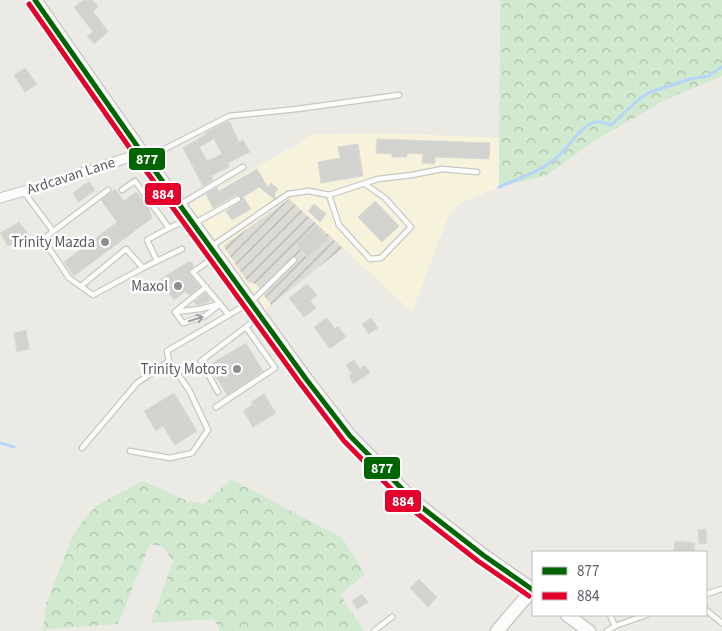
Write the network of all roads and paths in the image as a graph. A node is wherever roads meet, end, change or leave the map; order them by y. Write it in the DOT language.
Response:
graph roads {
  1 [pos="34,0"];
  2 [pos="399,95"];
  3 [pos="144,156"];
  4 [pos="243,166"];
  5 [pos="477,172"];
  6 [pos="365,184"];
  7 [pos="108,190"];
  8 [pos="122,190"];
  9 [pos="24,191"];
  10 [pos="329,195"];
  11 [pos="0,198"];
  12 [pos="238,199"];
  13 [pos="180,205"];
  14 [pos="192,221"];
  15 [pos="170,228"];
  16 [pos="54,231"];
  17 [pos="182,249"];
  18 [pos="213,251"];
  19 [pos="294,260"];
  20 [pos="157,261"];
  21 [pos="143,268"];
  22 [pos="81,286"];
  23 [pos="206,288"];
  24 [pos="250,302"];
  25 [pos="220,304"];
  26 [pos="175,312"];
  27 [pos="229,315"];
  28 [pos="260,316"];
  29 [pos="246,327"];
  30 [pos="169,361"];
  31 [pos="218,392"];
  32 [pos="216,407"];
  33 [pos="82,448"];
  34 [pos="130,451"];
  35 [pos="532,588"];
  36 [pos="722,589"];
  37 [pos="532,590"];
  38 [pos="707,594"];
  39 [pos="707,611"];
  40 [pos="568,616"];
  41 [pos="610,616"];
  42 [pos="643,616"];
  43 [pos="392,617"];
  44 [pos="722,623"];
  45 [pos="615,626"];
  46 [pos="374,631"];
  47 [pos="497,631"];
  48 [pos="589,631"];
  49 [pos="607,631"];
  1 -- 3 [label="main road"];
  2 -- 3 [label="lane"];
  3 -- 9 [label="street, Ardcavan Lane"];
  3 -- 13 [label="main road"];
  4 -- 13 [label="lane"];
  5 -- 6 [label="lane"];
  6 -- 10 [label="lane"];
  6 -- 10 [label="lane"];
  7 -- 16 [label="lane"];
  8 -- 15 [label="lane"];
  9 -- 11 [label="street, Ardcavan Lane"];
  9 -- 16 [label="lane"];
  10 -- 18 [label="lane"];
  12 -- 14 [label="lane"];
  13 -- 14 [label="main road"];
  14 -- 15 [label="lane"];
  14 -- 18 [label="main road"];
  15 -- 20 [label="lane"];
  16 -- 22 [label="lane"];
  17 -- 20 [label="lane"];
  18 -- 23 [label="lane"];
  18 -- 24 [label="main road"];
  19 -- 24 [label="lane"];
  20 -- 21 [label="lane"];
  21 -- 22 [label="lane"];
  21 -- 22 [label="lane"];
  23 -- 25 [label="lane"];
  23 -- 26 [label="lane"];
  24 -- 27 [label="lane"];
  24 -- 28 [label="main road"];
  25 -- 26 [label="lane"];
  26 -- 25 [label="lane, one-way"];
  25 -- 27 [label="lane"];
  27 -- 30 [label="lane"];
  28 -- 29 [label="lane"];
  28 -- 35 [label="main road"];
  29 -- 31 [label="lane"];
  29 -- 32 [label="lane"];
  30 -- 33 [label="lane"];
  30 -- 34 [label="lane"];
  36 -- 38 [label="lane"];
  37 -- 47 [label="main road"];
  39 -- 44 [label="lane"];
  40 -- 48 [label="main road"];
  41 -- 45 [label="lane"];
  42 -- 45 [label="lane"];
  43 -- 46 [label="lane"];
  45 -- 49 [label="lane"];
}
